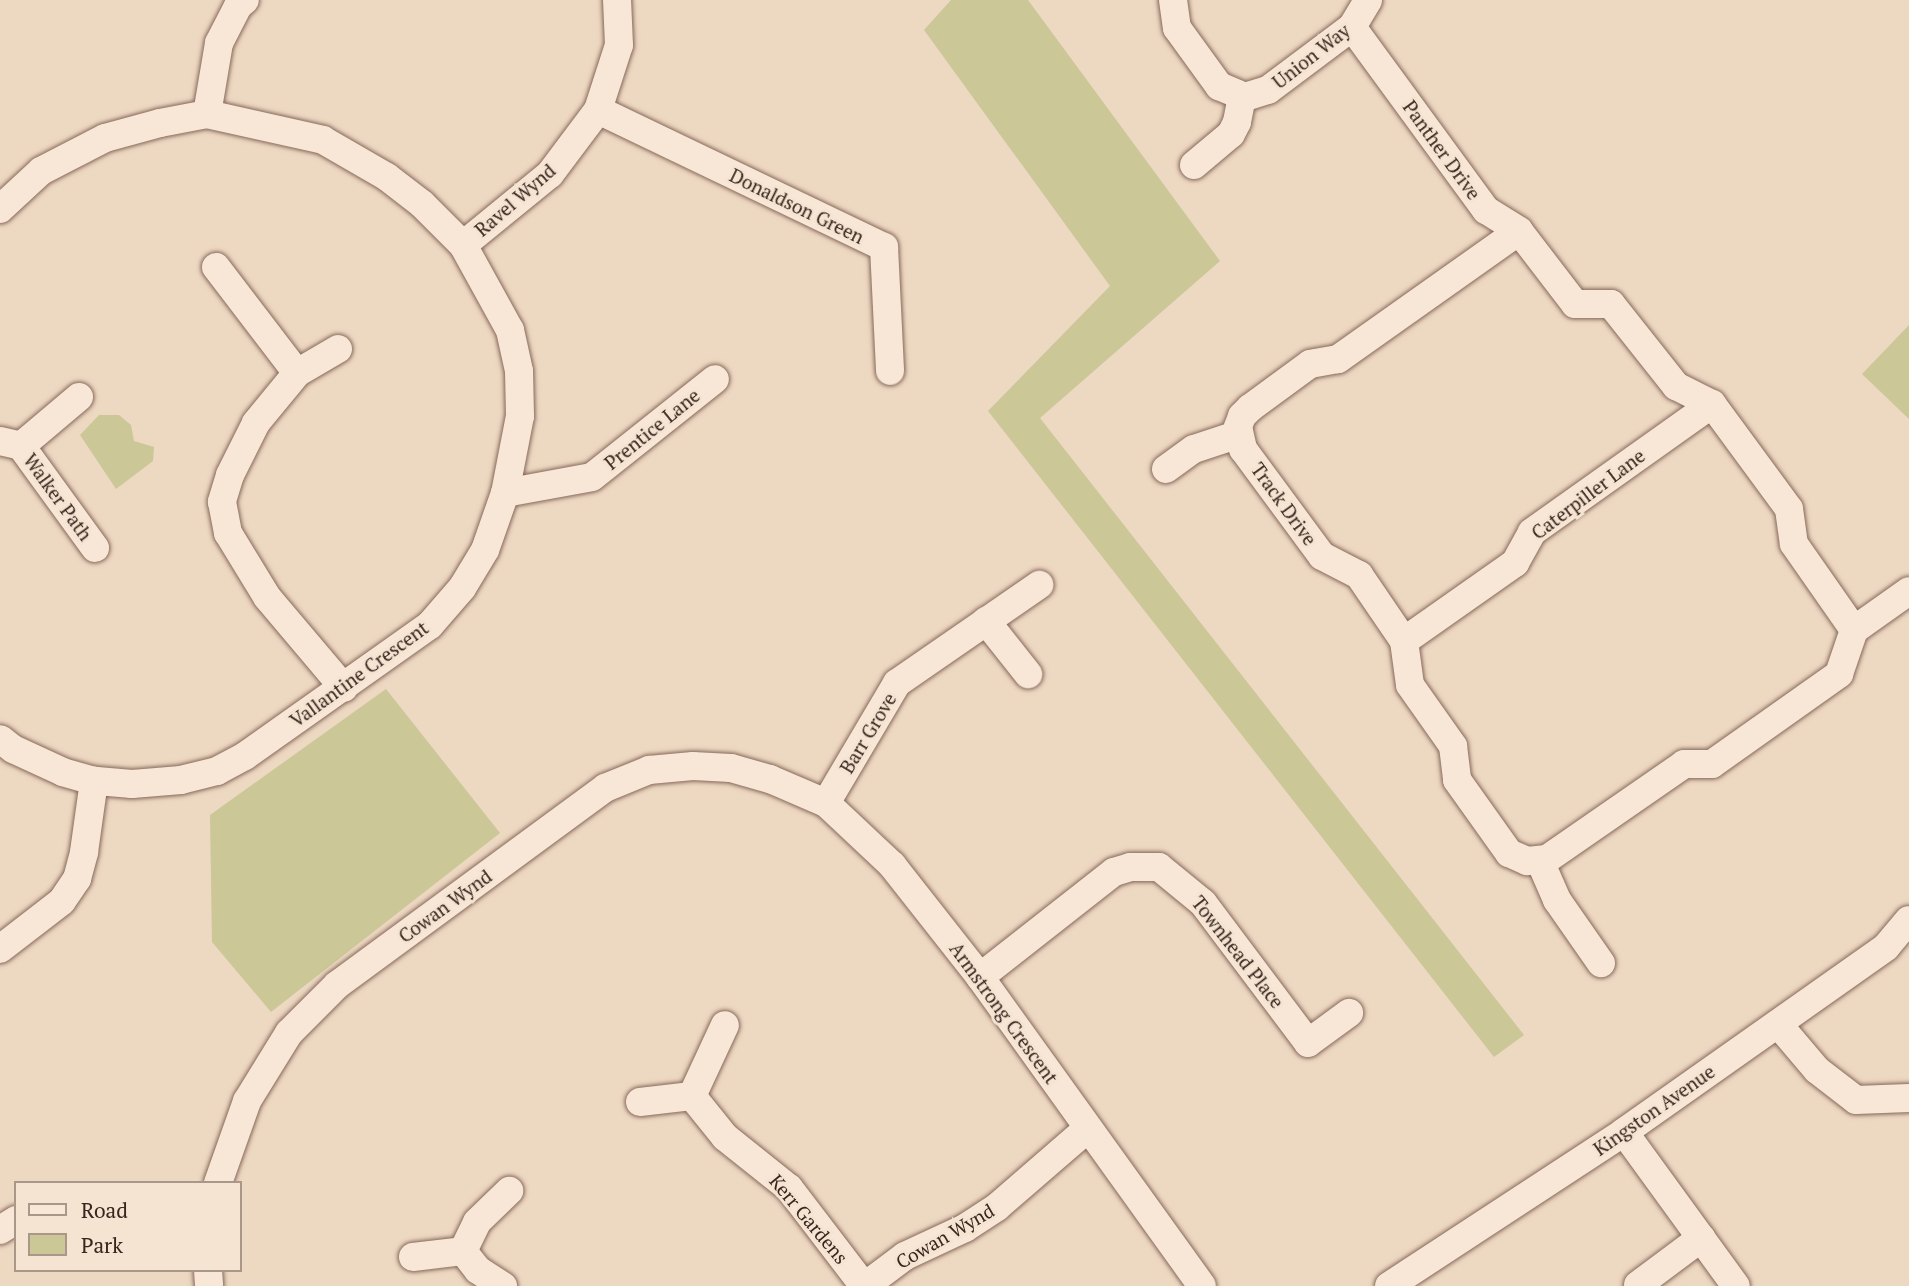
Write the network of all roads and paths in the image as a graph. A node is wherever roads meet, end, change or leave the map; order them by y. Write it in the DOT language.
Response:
graph roads {
  1 [pos="245,0"];
  2 [pos="617,0"];
  3 [pos="1173,0"];
  4 [pos="1368,0"];
  5 [pos="1352,27"];
  6 [pos="1242,97"];
  7 [pos="598,110"];
  8 [pos="207,114"];
  9 [pos="1194,165"];
  10 [pos="0,209"];
  11 [pos="1519,231"];
  12 [pos="463,245"];
  13 [pos="216,267"];
  14 [pos="338,349"];
  15 [pos="890,371"];
  16 [pos="297,373"];
  17 [pos="715,379"];
  18 [pos="79,397"];
  19 [pos="1712,404"];
  20 [pos="1239,435"];
  21 [pos="11,443"];
  22 [pos="1166,469"];
  23 [pos="505,494"];
  24 [pos="95,548"];
  25 [pos="1039,585"];
  26 [pos="1909,591"];
  27 [pos="986,621"];
  28 [pos="1854,629"];
  29 [pos="1405,641"];
  30 [pos="1028,674"];
  31 [pos="344,688"];
  32 [pos="0,739"];
  33 [pos="770,779"];
  34 [pos="94,781"];
  35 [pos="826,803"];
  36 [pos="1540,861"];
  37 [pos="1909,920"];
  38 [pos="0,949"];
  39 [pos="1601,963"];
  40 [pos="979,977"];
  41 [pos="1349,1013"];
  42 [pos="1777,1024"];
  43 [pos="725,1025"];
  44 [pos="692,1096"];
  45 [pos="1909,1098"];
  46 [pos="640,1102"];
  47 [pos="1087,1129"];
  48 [pos="1624,1132"];
  49 [pos="219,1181"];
  50 [pos="509,1191"];
  51 [pos="1701,1238"];
  52 [pos="463,1251"];
  53 [pos="413,1257"];
  54 [pos="1406,1281"];
  55 [pos="503,1286"];
  56 [pos="865,1286"];
  57 [pos="1202,1286"];
  58 [pos="1638,1286"];
  59 [pos="1736,1286"];
  1 -- 8 [label="street"];
  2 -- 7 [label="street, Ravel Wynd"];
  3 -- 6 [label="street"];
  4 -- 5 [label="street, Union Way"];
  5 -- 6 [label="street, Union Way"];
  5 -- 11 [label="street, Panther Drive"];
  6 -- 9 [label="street"];
  7 -- 12 [label="street, Ravel Wynd"];
  7 -- 15 [label="street, Donaldson Green"];
  8 -- 10 [label="street, Vallantine Crescent"];
  8 -- 12 [label="street, Vallantine Crescent"];
  11 -- 19 [label="street, Panther Drive"];
  11 -- 20 [label="street"];
  12 -- 23 [label="street, Vallantine Crescent"];
  13 -- 16 [label="street"];
  14 -- 16 [label="street"];
  16 -- 31 [label="street"];
  17 -- 23 [label="street, Prentice Lane"];
  18 -- 21 [label="street, Walker Path"];
  19 -- 28 [label="street, Panther Drive"];
  19 -- 29 [label="street, Caterpiller Lane"];
  20 -- 22 [label="street"];
  20 -- 29 [label="street, Track Drive"];
  21 -- 24 [label="street, Walker Path"];
  23 -- 31 [label="street, Vallantine Crescent"];
  25 -- 27 [label="street, Barr Grove"];
  26 -- 28 [label="street"];
  27 -- 30 [label="street"];
  27 -- 35 [label="street, Barr Grove"];
  28 -- 36 [label="street"];
  29 -- 36 [label="street, Track Drive"];
  31 -- 34 [label="street, Vallantine Crescent"];
  32 -- 34 [label="street, Vallantine Crescent"];
  33 -- 35 [label="street, Armstrong Crescent"];
  33 -- 49 [label="street, Cowan Wynd"];
  34 -- 38 [label="street"];
  35 -- 40 [label="street, Armstrong Crescent"];
  36 -- 39 [label="street"];
  37 -- 42 [label="street, Kingston Avenue"];
  40 -- 41 [label="street, Townhead Place"];
  40 -- 47 [label="street, Armstrong Crescent"];
  42 -- 45 [label="street"];
  42 -- 48 [label="street, Kingston Avenue"];
  43 -- 44 [label="street"];
  44 -- 46 [label="street"];
  44 -- 56 [label="street, Kerr Gardens"];
  47 -- 56 [label="street, Cowan Wynd"];
  47 -- 57 [label="street, Armstrong Crescent"];
  48 -- 51 [label="street"];
  48 -- 54 [label="street, Kingston Avenue"];
  50 -- 52 [label="street"];
  51 -- 58 [label="street"];
  51 -- 59 [label="street"];
  52 -- 53 [label="street"];
  52 -- 55 [label="street"];
}
